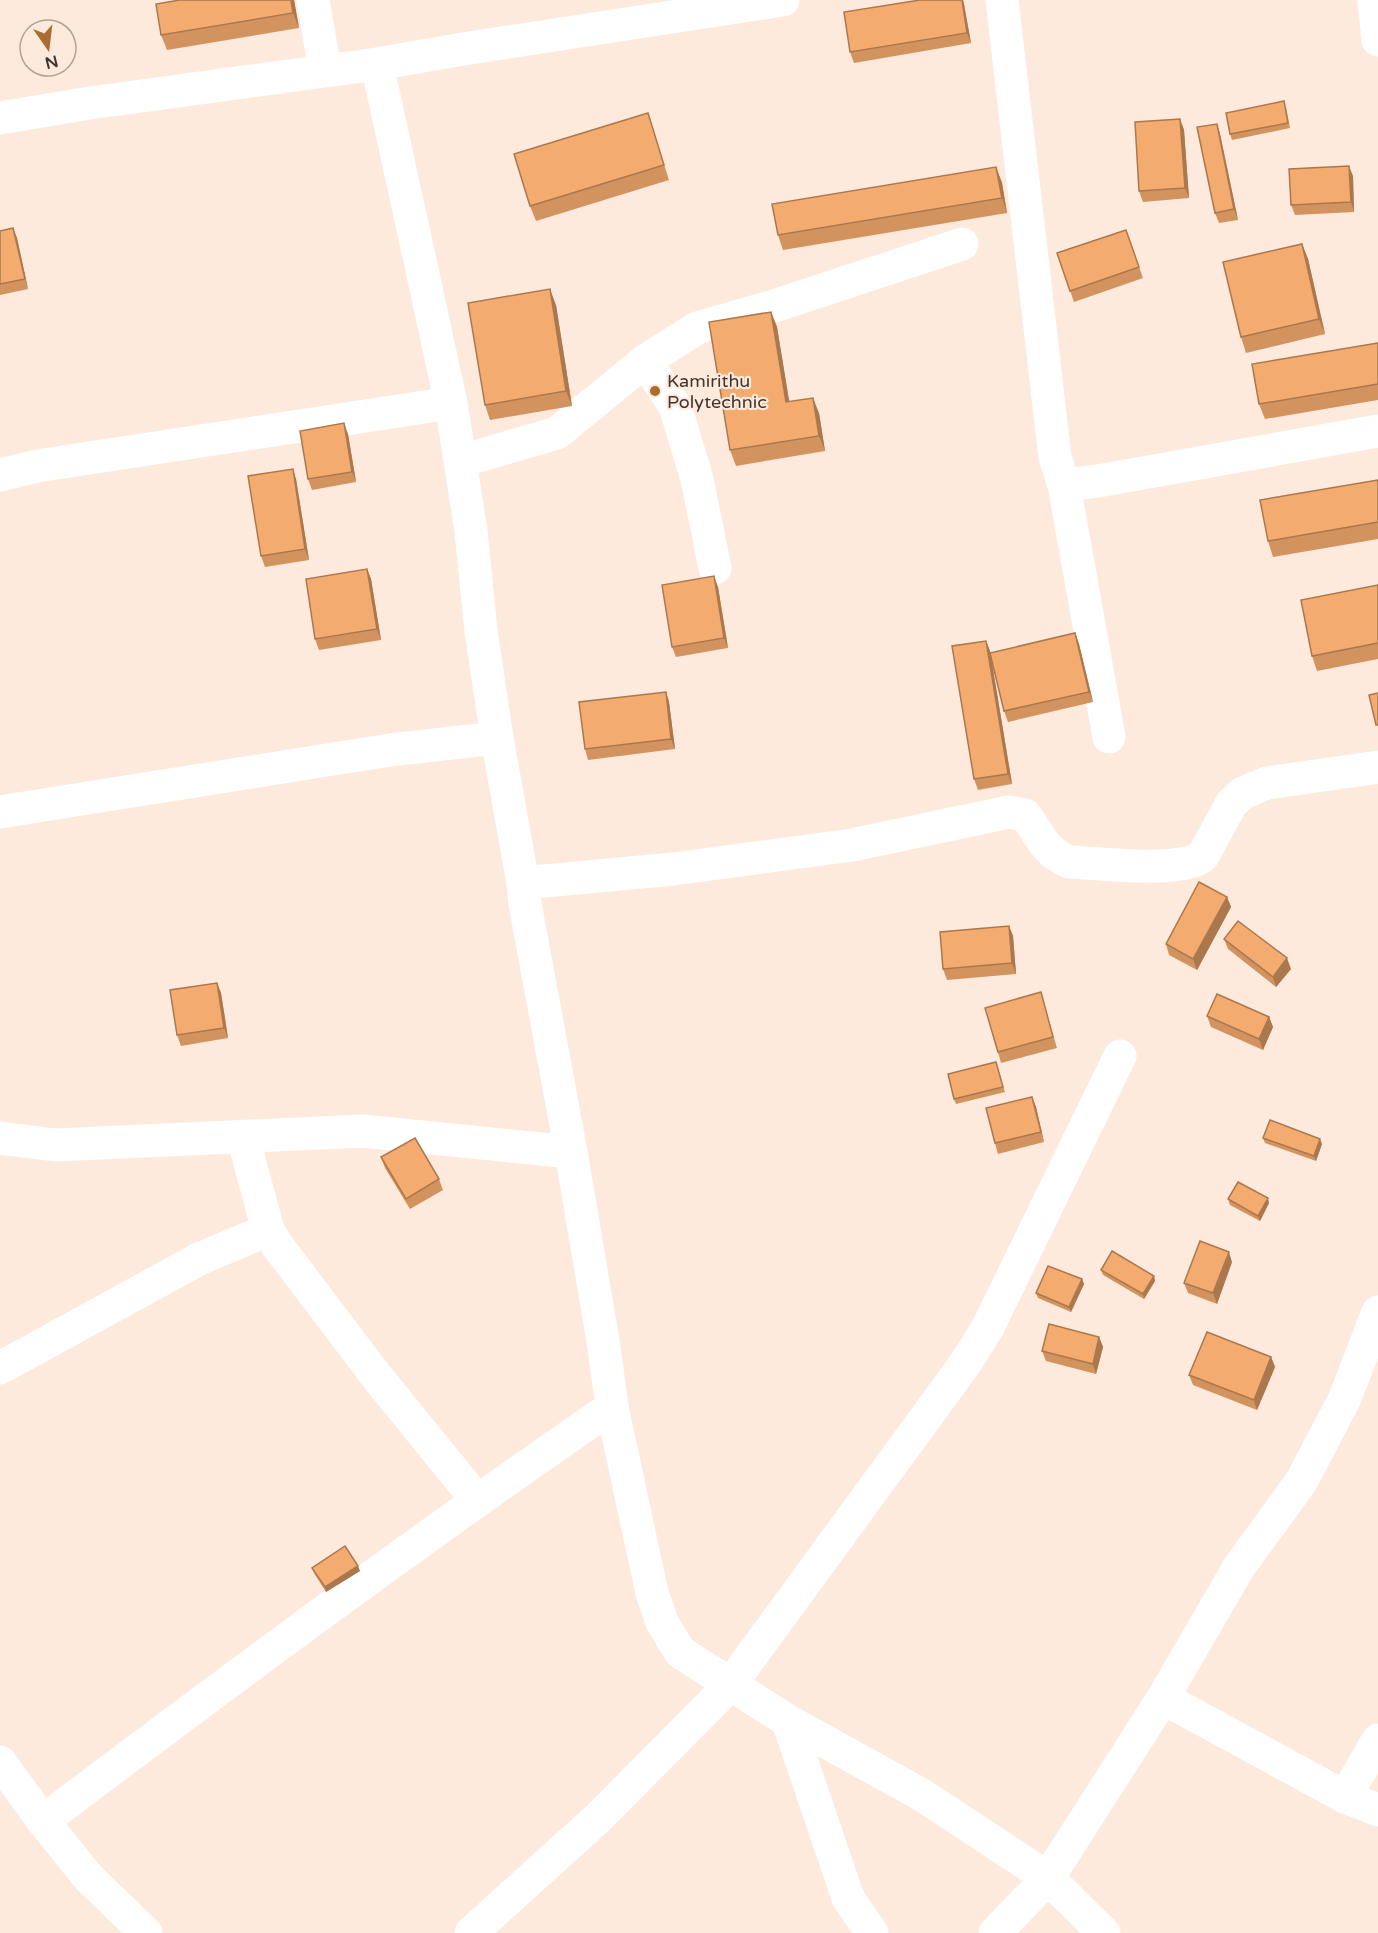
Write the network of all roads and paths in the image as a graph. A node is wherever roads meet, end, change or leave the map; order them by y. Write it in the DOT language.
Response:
graph roads {
  1 [pos="313,0"];
  2 [pos="783,0"];
  3 [pos="1002,0"];
  4 [pos="1374,0"];
  5 [pos="1378,40"];
  6 [pos="377,64"];
  7 [pos="325,70"];
  8 [pos="0,118"];
  9 [pos="962,244"];
  10 [pos="645,361"];
  11 [pos="451,403"];
  12 [pos="1378,431"];
  13 [pos="461,461"];
  14 [pos="0,475"];
  15 [pos="1064,485"];
  16 [pos="715,568"];
  17 [pos="1109,737"];
  18 [pos="497,738"];
  19 [pos="1378,767"];
  20 [pos="0,812"];
  21 [pos="524,884"];
  22 [pos="1120,1056"];
  23 [pos="243,1137"];
  24 [pos="0,1138"];
  25 [pos="571,1152"];
  26 [pos="268,1230"];
  27 [pos="1378,1312"];
  28 [pos="0,1368"];
  29 [pos="612,1407"];
  30 [pos="477,1500"];
  31 [pos="730,1684"];
  32 [pos="1163,1698"];
  33 [pos="788,1721"];
  34 [pos="1378,1740"];
  35 [pos="0,1762"];
  36 [pos="1346,1797"];
  37 [pos="1378,1810"];
  38 [pos="43,1821"];
  39 [pos="1048,1878"];
  40 [pos="146,1933"];
  41 [pos="471,1933"];
  42 [pos="872,1933"];
  43 [pos="995,1933"];
  44 [pos="1104,1933"];
  1 -- 7 [label="street"];
  2 -- 6 [label="street"];
  3 -- 15 [label="street"];
  4 -- 5 [label="street"];
  6 -- 7 [label="street"];
  6 -- 11 [label="street"];
  7 -- 8 [label="street"];
  9 -- 10 [label="street"];
  10 -- 13 [label="street"];
  10 -- 16 [label="street"];
  11 -- 13 [label="street"];
  11 -- 14 [label="street"];
  12 -- 15 [label="street"];
  13 -- 18 [label="street"];
  15 -- 17 [label="street"];
  18 -- 20 [label="street"];
  18 -- 21 [label="street"];
  19 -- 21 [label="street"];
  21 -- 25 [label="street"];
  22 -- 31 [label="street"];
  23 -- 24 [label="street"];
  23 -- 25 [label="street"];
  23 -- 26 [label="street"];
  25 -- 29 [label="street"];
  26 -- 28 [label="street"];
  26 -- 30 [label="street"];
  27 -- 32 [label="street"];
  29 -- 30 [label="street"];
  29 -- 31 [label="street"];
  30 -- 38 [label="street"];
  31 -- 33 [label="street"];
  31 -- 41 [label="street"];
  32 -- 36 [label="street"];
  32 -- 39 [label="street"];
  33 -- 39 [label="street"];
  33 -- 42 [label="street"];
  34 -- 36 [label="street"];
  35 -- 38 [label="street"];
  36 -- 37 [label="street"];
  38 -- 40 [label="street"];
  39 -- 43 [label="street"];
  39 -- 44 [label="street"];
}
